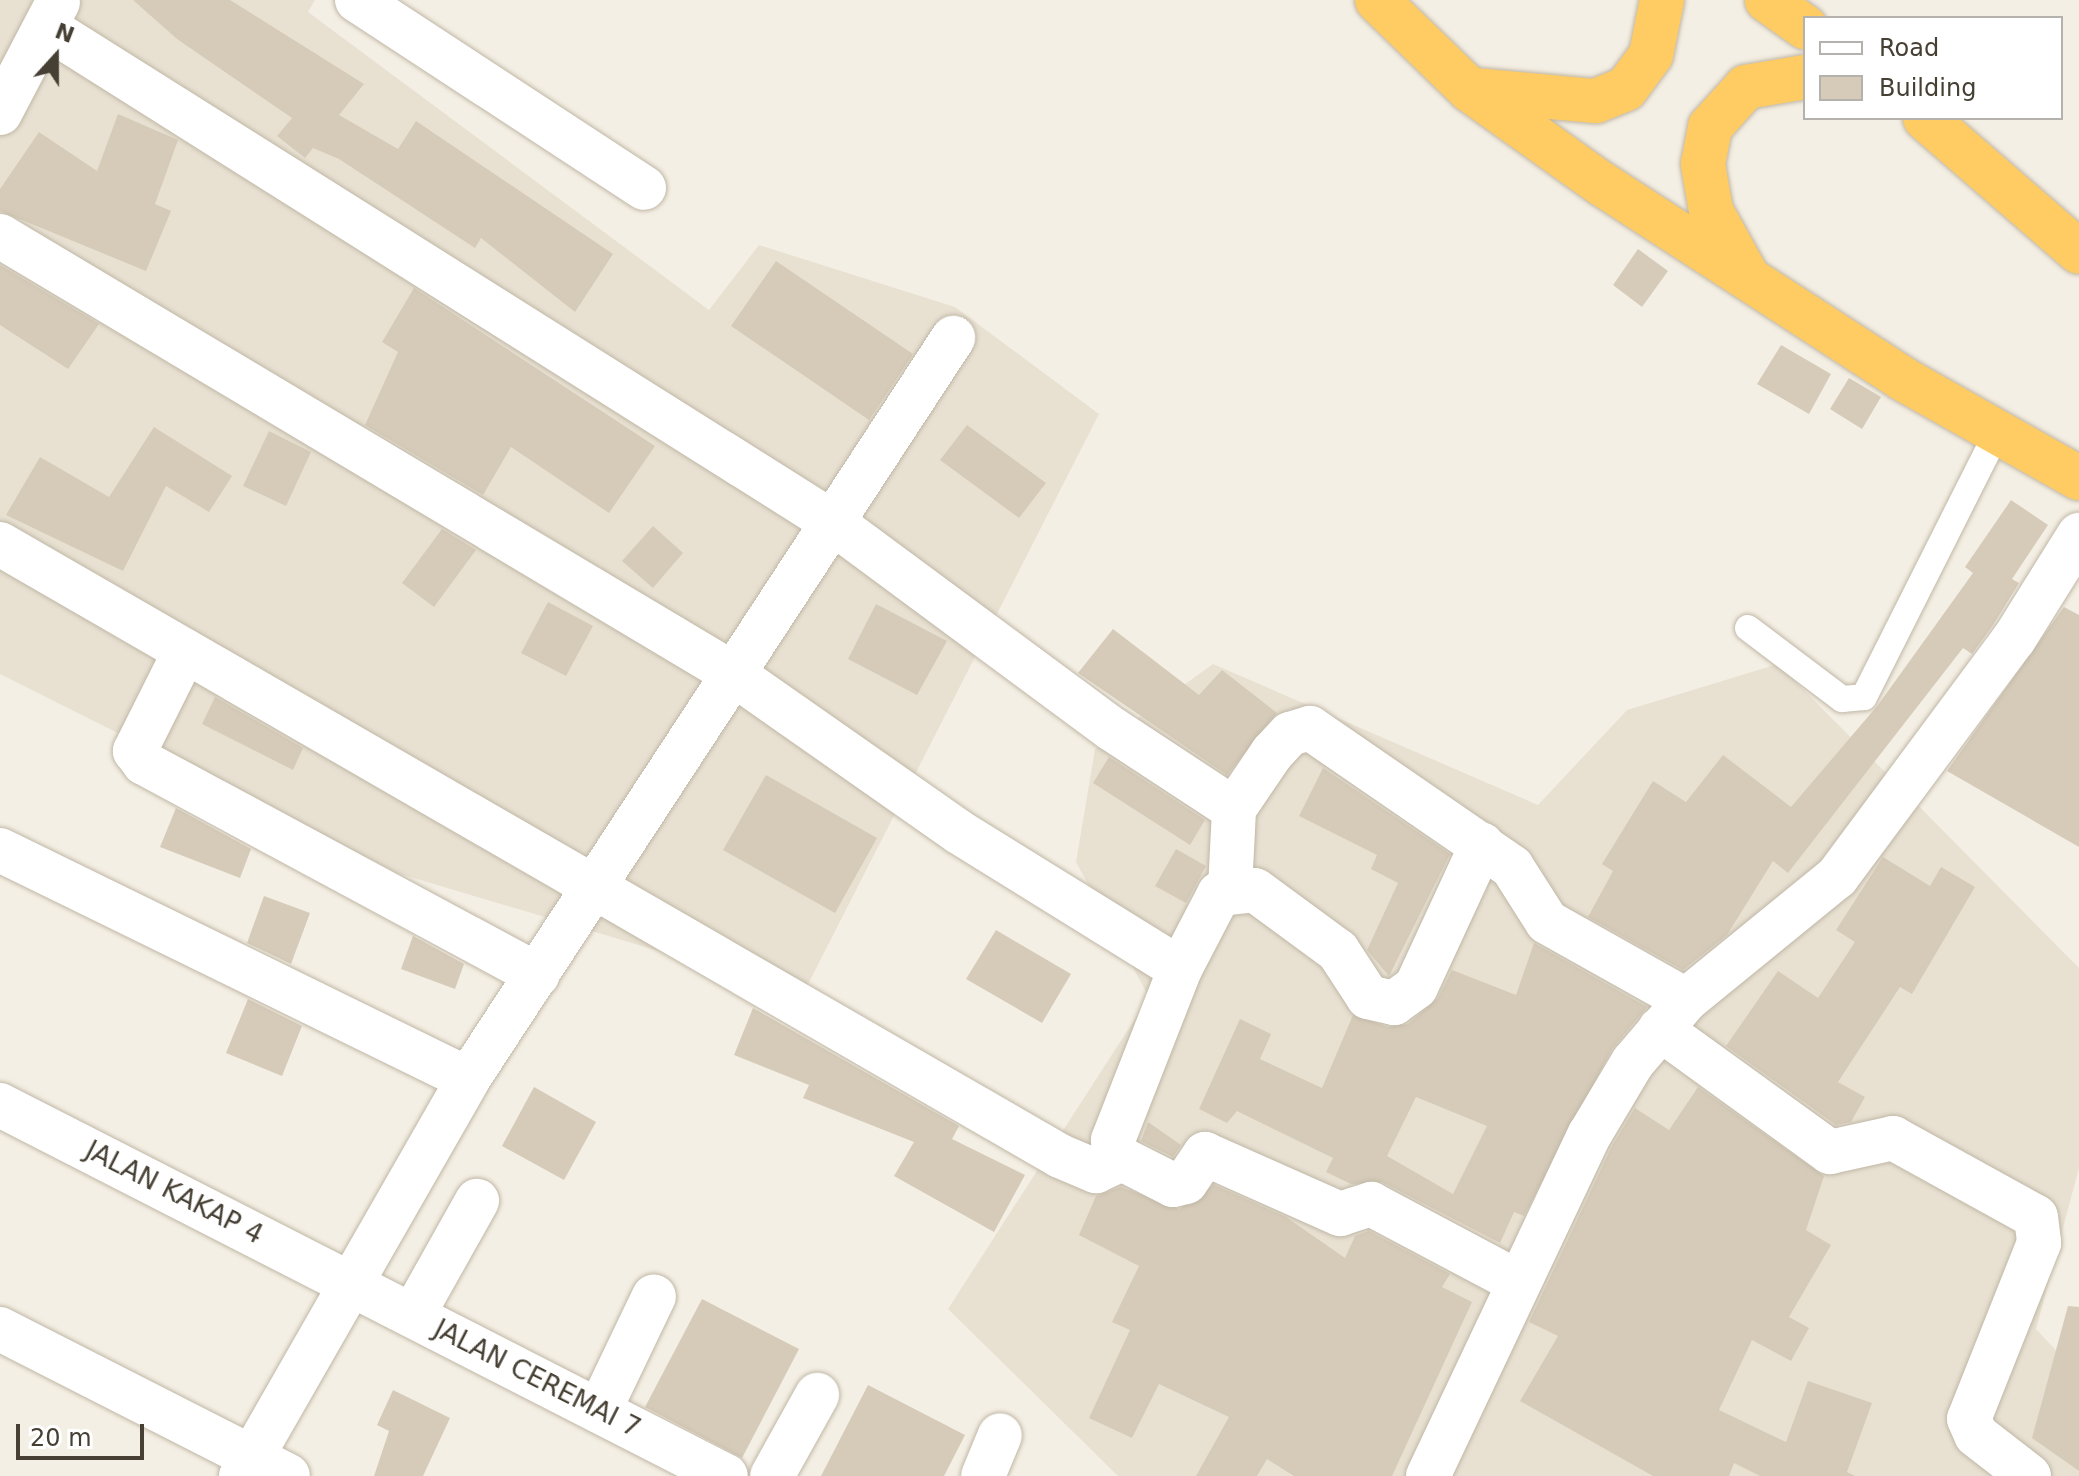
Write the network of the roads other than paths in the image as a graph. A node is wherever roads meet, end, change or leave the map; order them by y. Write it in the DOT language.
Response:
graph roads {
  1 [pos="357,0"];
  2 [pos="1377,0"];
  3 [pos="1662,0"];
  4 [pos="1767,0"];
  5 [pos="53,13"];
  6 [pos="1803,26"];
  7 [pos="1803,77"];
  8 [pos="1470,90"];
  9 [pos="0,113"];
  10 [pos="1927,120"];
  11 [pos="644,188"];
  12 [pos="0,236"];
  13 [pos="2077,245"];
  14 [pos="1753,285"];
  15 [pos="953,338"];
  16 [pos="1997,432"];
  17 [pos="2079,478"];
  18 [pos="832,522"];
  19 [pos="2079,535"];
  20 [pos="0,544"];
  21 [pos="1748,628"];
  22 [pos="185,651"];
  23 [pos="732,673"];
  24 [pos="1234,809"];
  25 [pos="1482,844"];
  26 [pos="0,850"];
  27 [pos="596,889"];
  28 [pos="1230,889"];
  29 [pos="1180,969"];
  30 [pos="538,975"];
  31 [pos="1673,1014"];
  32 [pos="468,1079"];
  33 [pos="0,1105"];
  34 [pos="1122,1159"];
  35 [pos="477,1201"];
  36 [pos="347,1282"];
  37 [pos="1518,1282"];
  38 [pos="654,1296"];
  39 [pos="413,1315"];
  40 [pos="0,1329"];
  41 [pos="817,1395"];
  42 [pos="599,1411"];
  43 [pos="1000,1435"];
  44 [pos="246,1466"];
  45 [pos="288,1476"];
  46 [pos="726,1476"];
  47 [pos="772,1476"];
  48 [pos="983,1476"];
  49 [pos="1428,1476"];
  50 [pos="2029,1476"];
  1 -- 11 [label="street"];
  2 -- 8 [label="highway"];
  3 -- 8 [label="highway"];
  4 -- 6 [label="highway"];
  5 -- 9 [label="street"];
  5 -- 18 [label="street"];
  7 -- 14 [label="highway"];
  8 -- 14 [label="highway"];
  10 -- 13 [label="highway"];
  12 -- 23 [label="street"];
  14 -- 16 [label="highway"];
  15 -- 18 [label="street"];
  16 -- 17 [label="highway"];
  16 -- 21 [label="lane"];
  18 -- 23 [label="street"];
  18 -- 24 [label="street"];
  19 -- 31 [label="street"];
  20 -- 22 [label="street"];
  22 -- 27 [label="street"];
  22 -- 30 [label="street"];
  23 -- 27 [label="street"];
  23 -- 29 [label="street"];
  24 -- 25 [label="street"];
  24 -- 28 [label="street"];
  25 -- 28 [label="street"];
  25 -- 31 [label="street"];
  26 -- 32 [label="street"];
  27 -- 30 [label="street"];
  27 -- 34 [label="street"];
  28 -- 29 [label="street"];
  29 -- 34 [label="street"];
  30 -- 32 [label="street"];
  31 -- 37 [label="street"];
  31 -- 50 [label="street"];
  32 -- 36 [label="street"];
  33 -- 36 [label="street, JALAN KAKAP 4"];
  34 -- 37 [label="street"];
  35 -- 39 [label="street"];
  36 -- 39 [label="street, JALAN CEREMAI 7"];
  36 -- 44 [label="street"];
  37 -- 49 [label="street"];
  38 -- 42 [label="street"];
  39 -- 42 [label="street, JALAN CEREMAI 7"];
  40 -- 44 [label="street"];
  41 -- 47 [label="street"];
  42 -- 46 [label="street, JALAN CEREMAI 7"];
  43 -- 48 [label="street"];
  44 -- 45 [label="street"];
}
